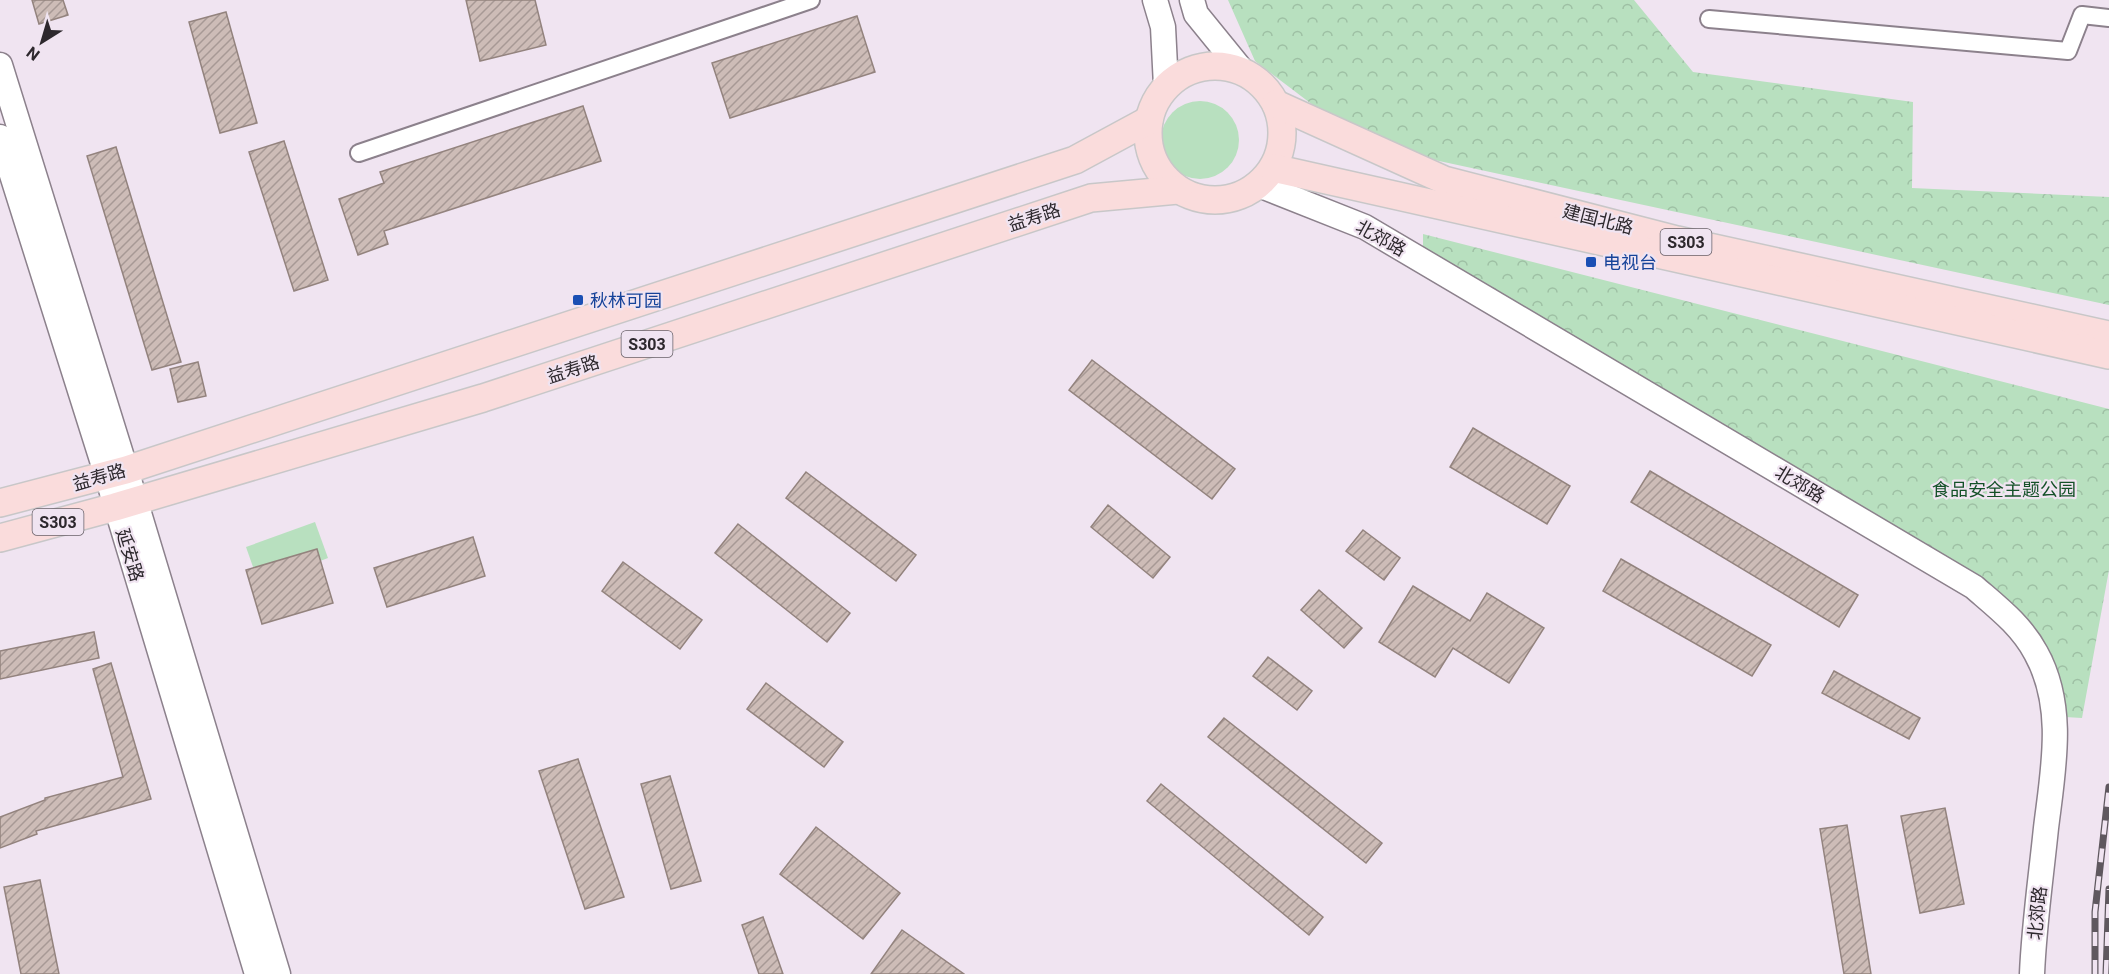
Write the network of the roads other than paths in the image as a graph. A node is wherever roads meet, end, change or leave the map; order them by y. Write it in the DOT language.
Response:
graph roads {
  1 [pos="811,0"];
  2 [pos="1155,0"];
  3 [pos="1192,0"];
  4 [pos="2109,18"];
  5 [pos="1709,19"];
  6 [pos="0,65"];
  7 [pos="1244,73"];
  8 [pos="1166,86"];
  9 [pos="1276,104"];
  10 [pos="1149,120"];
  11 [pos="0,137"];
  12 [pos="359,153"];
  13 [pos="1266,176"];
  14 [pos="1178,190"];
  15 [pos="2109,335"];
  16 [pos="2109,355"];
  17 [pos="116,473"];
  18 [pos="0,502"];
  19 [pos="125,504"];
  20 [pos="0,538"];
  21 [pos="257,974"];
  22 [pos="278,974"];
  23 [pos="2032,974"];
  1 -- 12 [label="street"];
  2 -- 8 [label="main road"];
  3 -- 7 [label="main road"];
  4 -- 5 [label="street"];
  6 -- 17 [label="main road"];
  7 -- 8 [label="main road"];
  7 -- 9 [label="main road"];
  8 -- 10 [label="main road"];
  9 -- 13 [label="main road"];
  9 -- 15 [label="main road, 建国北路 / S303"];
  10 -- 14 [label="main road"];
  10 -- 17 [label="main road, 益寿路 / S303"];
  11 -- 17 [label="main road, 延安路"];
  13 -- 14 [label="main road"];
  13 -- 16 [label="main road, 建国北路"];
  13 -- 23 [label="main road, 北郊路"];
  14 -- 19 [label="main road, 益寿路 / S303"];
  17 -- 18 [label="main road, 益寿路 / S303"];
  17 -- 19 [label="main road, 延安路"];
  19 -- 20 [label="main road, 益寿路 / S303"];
  19 -- 21 [label="main road, 延安路"];
  19 -- 22 [label="main road"];
}
